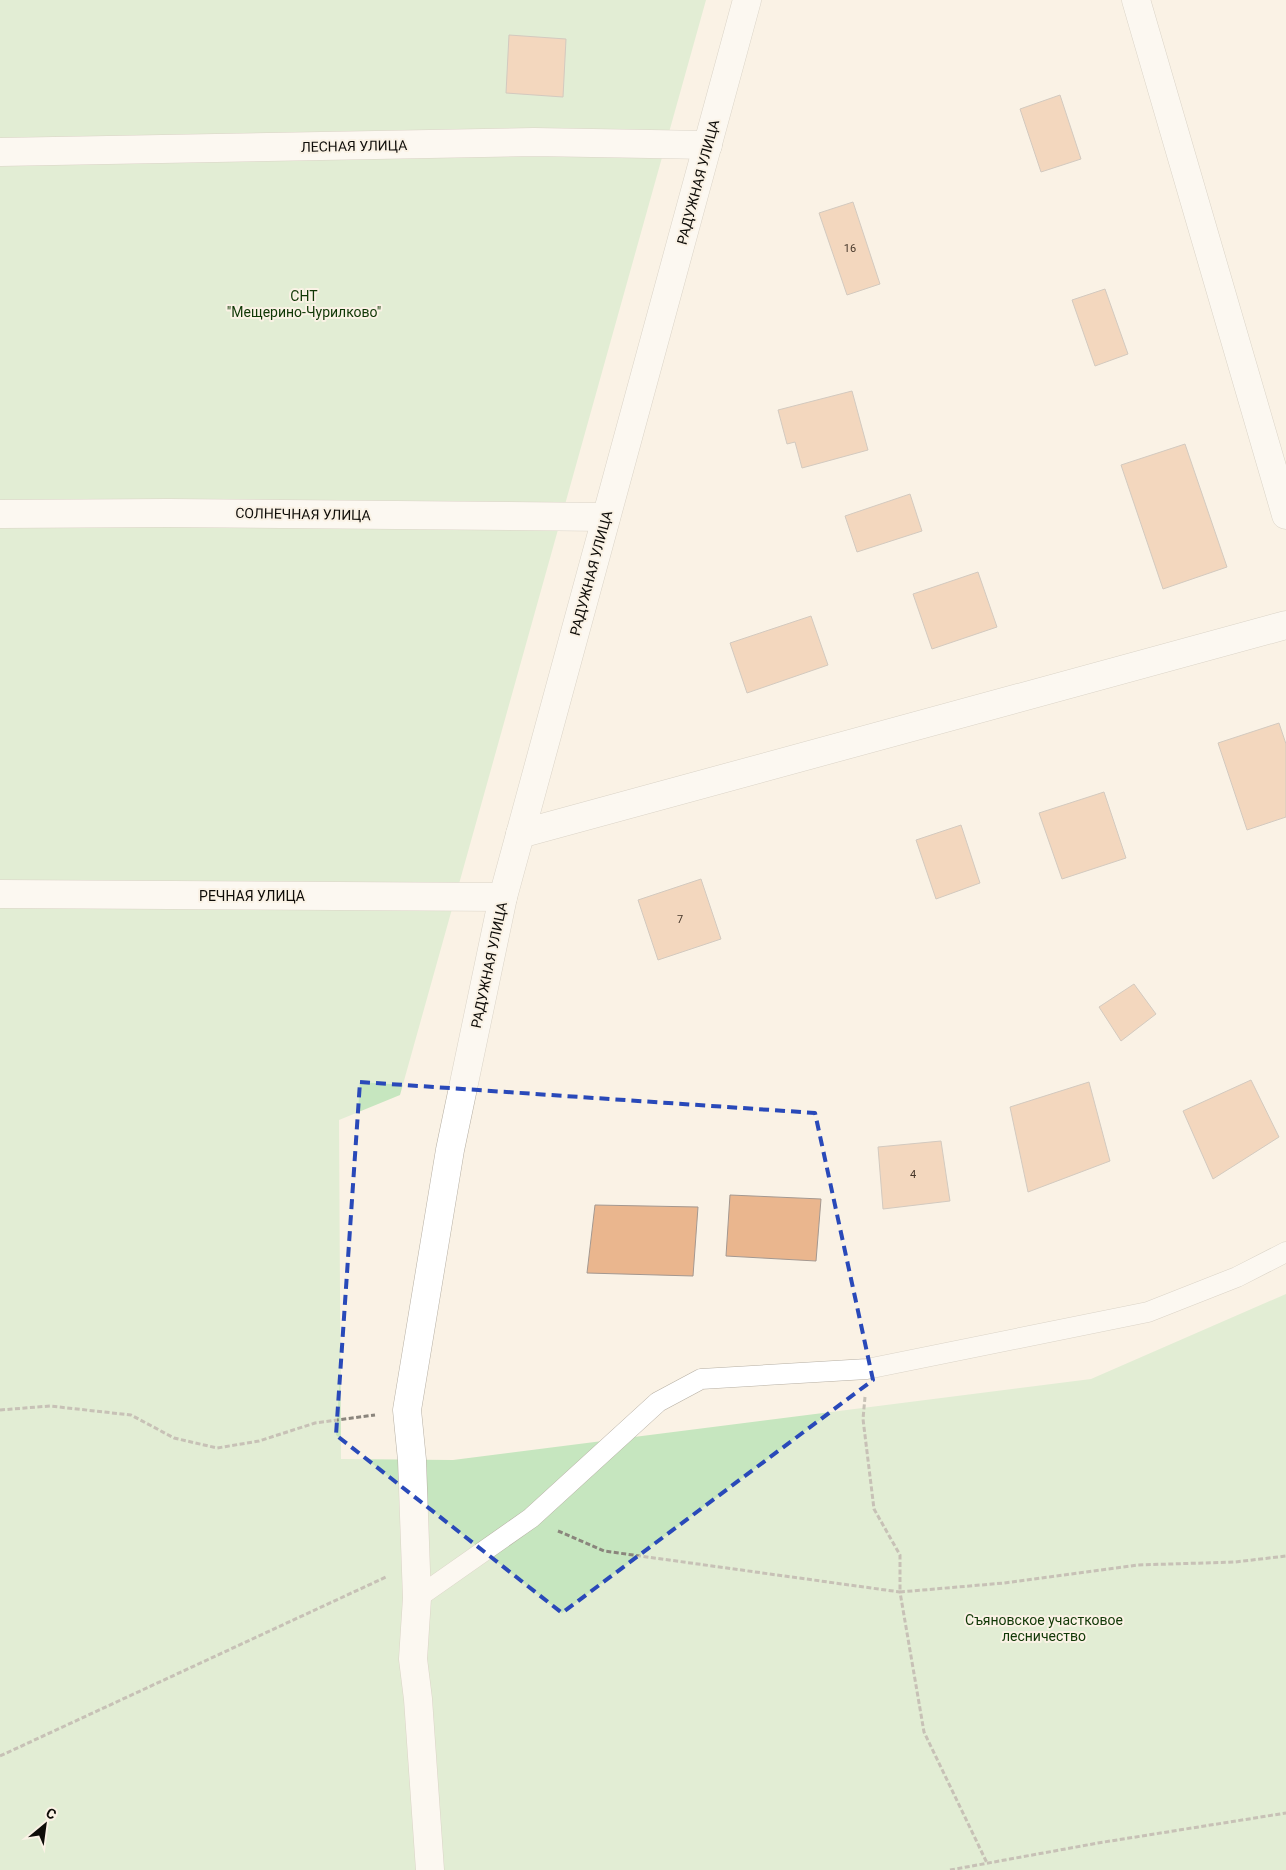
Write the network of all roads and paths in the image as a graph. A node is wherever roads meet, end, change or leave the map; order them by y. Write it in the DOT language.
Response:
graph roads {
  1 [pos="748,0"];
  2 [pos="1136,0"];
  3 [pos="708,145"];
  4 [pos="0,152"];
  5 [pos="0,514"];
  6 [pos="1286,515"];
  7 [pos="606,517"];
  8 [pos="1286,624"];
  9 [pos="520,834"];
  10 [pos="0,894"];
  11 [pos="503,897"];
  12 [pos="1286,1252"];
  13 [pos="867,1369"];
  14 [pos="0,1410"];
  15 [pos="407,1410"];
  16 [pos="531,1518"];
  17 [pos="1286,1556"];
  18 [pos="416,1563"];
  19 [pos="900,1592"];
  20 [pos="417,1598"];
  21 [pos="0,1756"];
  22 [pos="1286,1813"];
  23 [pos="987,1863"];
  24 [pos="430,1870"];
  25 [pos="950,1870"];
  1 -- 3 [label="street, РАДУЖНАЯ УЛИЦА"];
  2 -- 6 [label="street"];
  3 -- 4 [label="street, ЛЕСНАЯ УЛИЦА"];
  3 -- 7 [label="street, РАДУЖНАЯ УЛИЦА"];
  5 -- 7 [label="street, СОЛНЕЧНАЯ УЛИЦА"];
  7 -- 9 [label="street, РАДУЖНАЯ УЛИЦА"];
  8 -- 9 [label="street"];
  9 -- 11 [label="street, РАДУЖНАЯ УЛИЦА"];
  10 -- 11 [label="street, РЕЧНАЯ УЛИЦА"];
  11 -- 15 [label="street, РАДУЖНАЯ УЛИЦА"];
  12 -- 13 [label="lane"];
  13 -- 16 [label="lane"];
  13 -- 19 [label="path"];
  14 -- 15 [label="path"];
  15 -- 18 [label="street, РАДУЖНАЯ УЛИЦА"];
  16 -- 19 [label="path"];
  16 -- 20 [label="lane"];
  17 -- 19 [label="path"];
  18 -- 20 [label="street, РАДУЖНАЯ УЛИЦА"];
  18 -- 21 [label="path"];
  19 -- 23 [label="path"];
  20 -- 24 [label="street, РАДУЖНАЯ УЛИЦА"];
  22 -- 23 [label="path"];
  23 -- 25 [label="path"];
}
